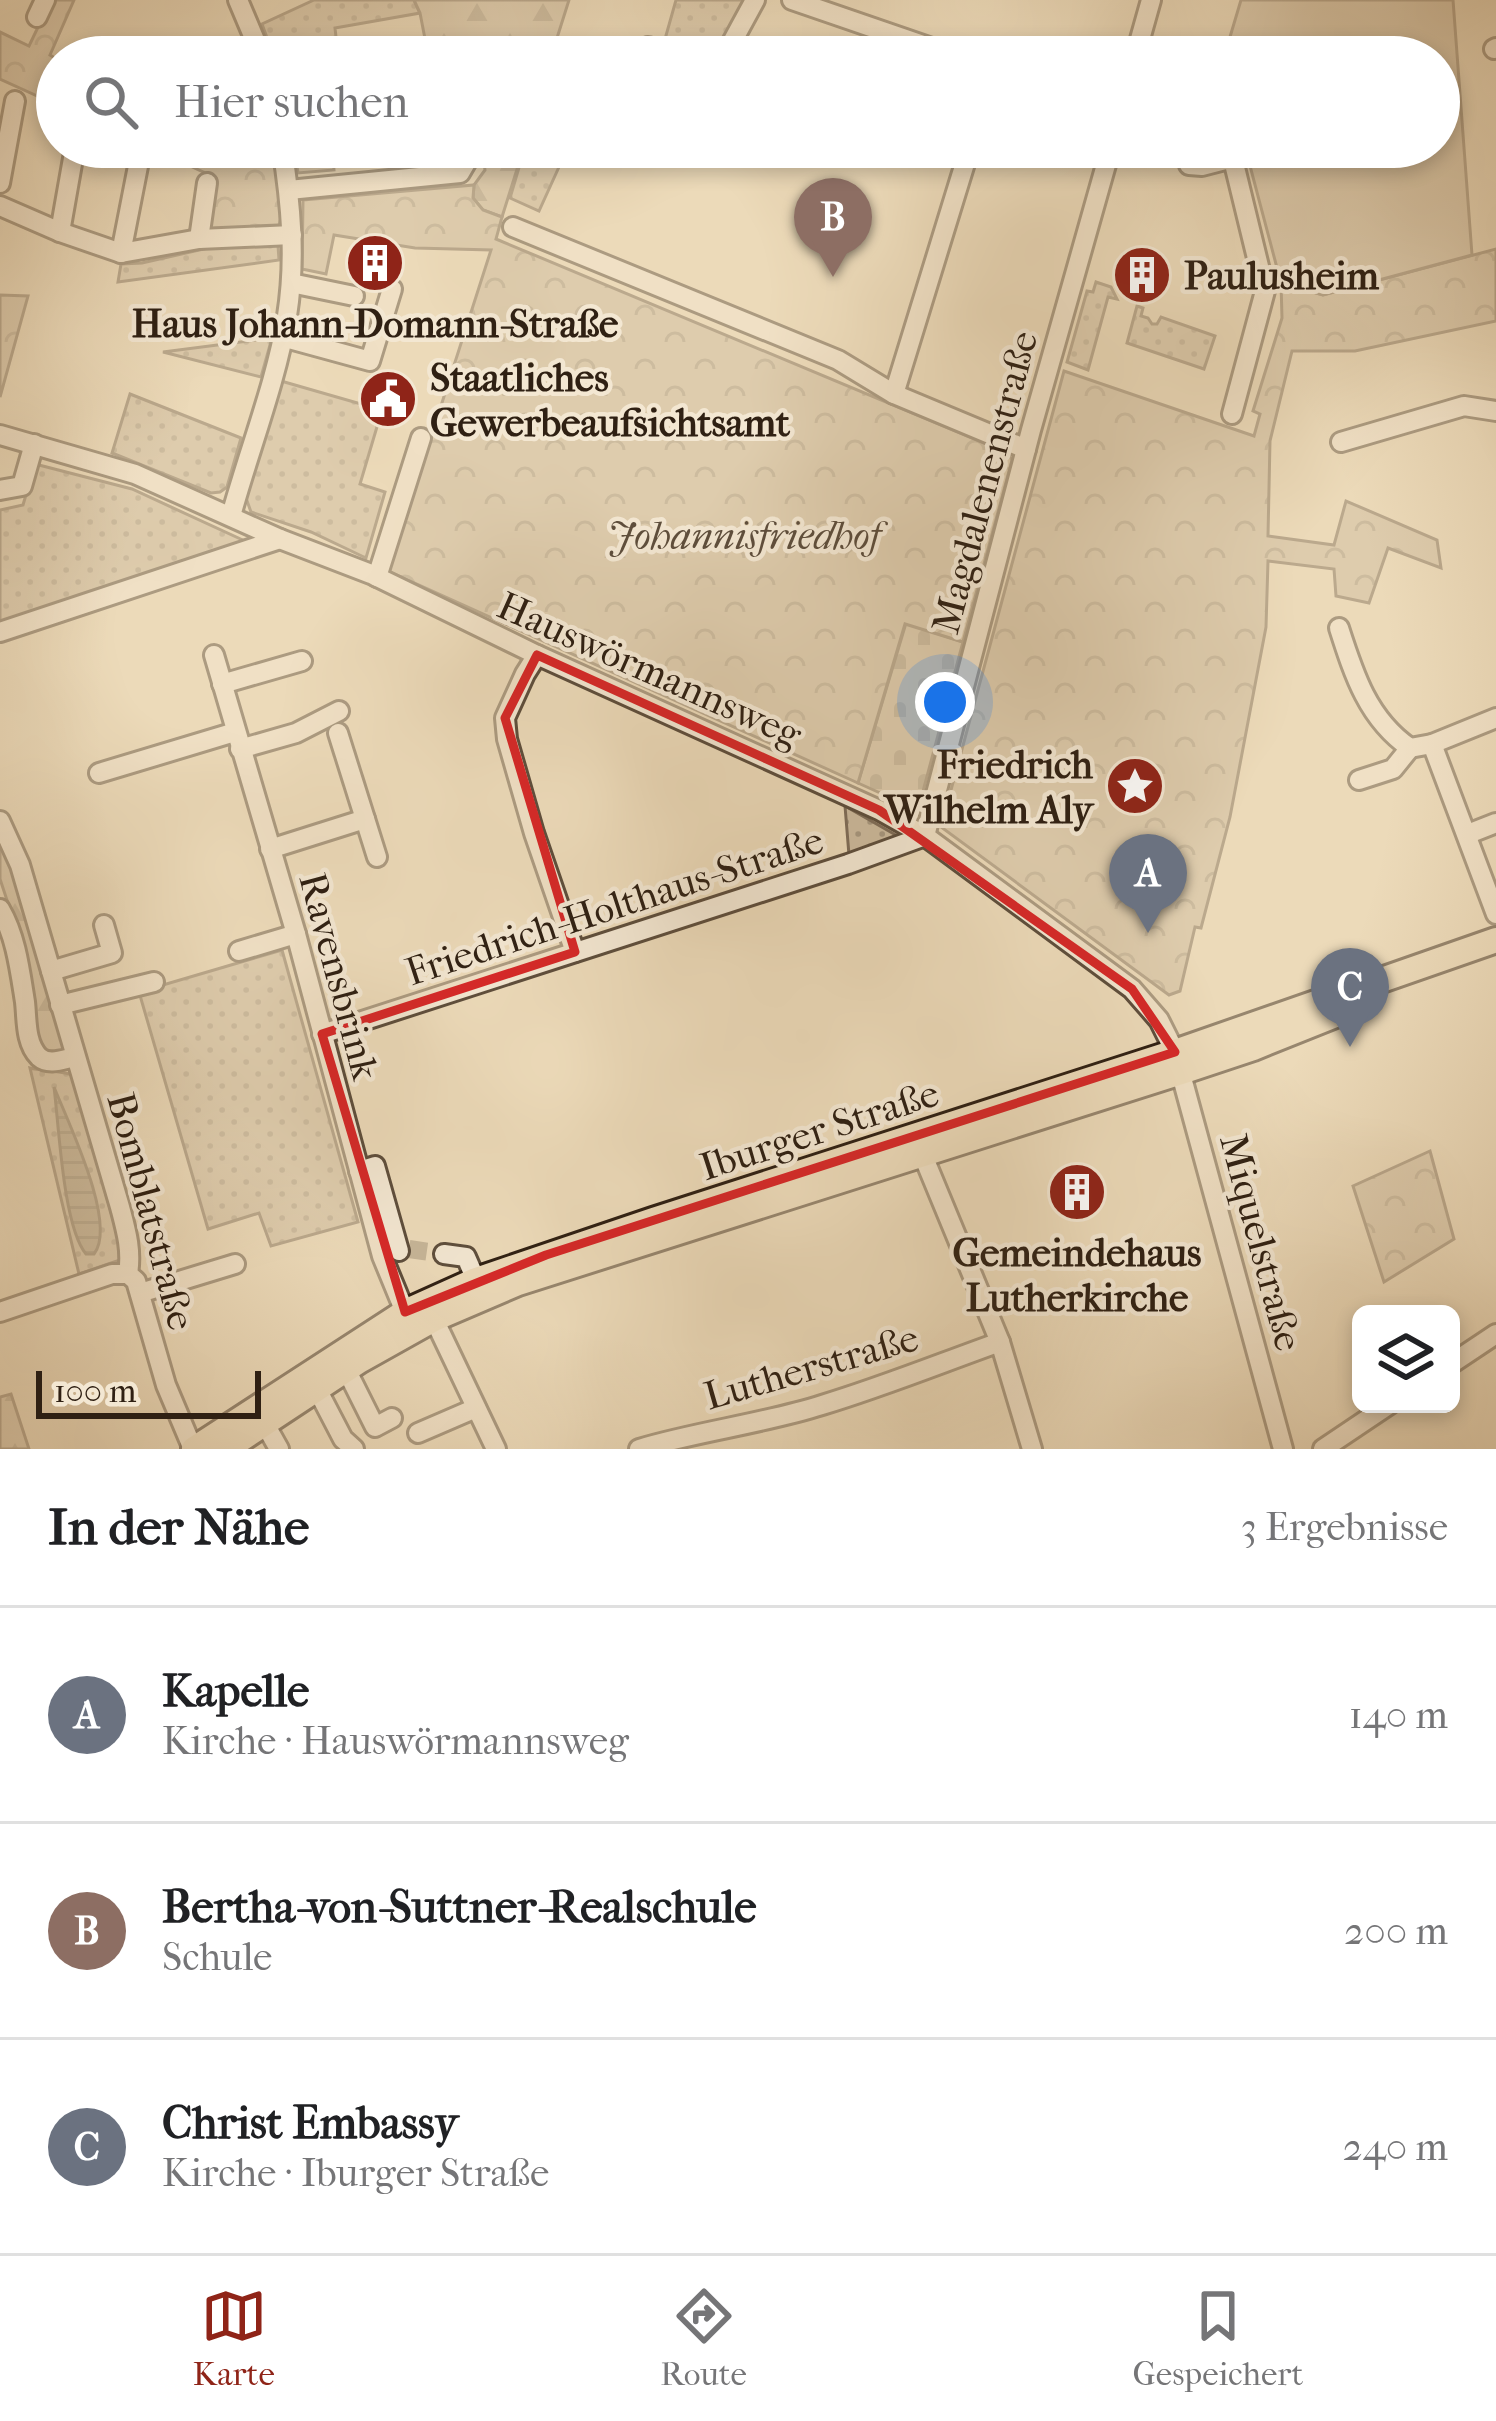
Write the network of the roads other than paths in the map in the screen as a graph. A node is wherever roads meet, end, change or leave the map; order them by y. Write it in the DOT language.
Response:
graph roads {
  1 [pos="755,0"];
  2 [pos="792,0"];
  3 [pos="1151,0"];
  4 [pos="246,2"];
  5 [pos="256,36"];
  6 [pos="735,36"];
  7 [pos="897,36"];
  8 [pos="1142,36"];
  9 [pos="15,100"];
  10 [pos="71,168"];
  11 [pos="138,168"];
  12 [pos="285,168"];
  13 [pos="463,168"];
  14 [pos="964,168"];
  15 [pos="1105,168"];
  16 [pos="1236,168"];
  17 [pos="0,183"];
  18 [pos="207,183"];
  19 [pos="289,190"];
  20 [pos="0,206"];
  21 [pos="513,227"];
  22 [pos="60,232"];
  23 [pos="292,235"];
  24 [pos="199,239"];
  25 [pos="121,253"];
  26 [pos="291,283"];
  27 [pos="392,289"];
  28 [pos="354,296"];
  29 [pos="282,337"];
  30 [pos="894,394"];
  31 [pos="1496,411"];
  32 [pos="1232,414"];
  33 [pos="0,435"];
  34 [pos="421,437"];
  35 [pos="1342,442"];
  36 [pos="34,443"];
  37 [pos="1026,449"];
  38 [pos="0,490"];
  39 [pos="231,516"];
  40 [pos="280,539"];
  41 [pos="377,577"];
  42 [pos="1340,628"];
  43 [pos="0,632"];
  44 [pos="214,655"];
  45 [pos="537,655"];
  46 [pos="302,661"];
  47 [pos="222,684"];
  48 [pos="339,711"];
  49 [pos="1496,718"];
  50 [pos="338,733"];
  51 [pos="237,740"];
  52 [pos="1432,744"];
  53 [pos="1409,748"];
  54 [pos="99,773"];
  55 [pos="1359,780"];
  56 [pos="365,819"];
  57 [pos="0,821"];
  58 [pos="1496,823"];
  59 [pos="1468,834"];
  60 [pos="926,836"];
  61 [pos="270,849"];
  62 [pos="377,856"];
  63 [pos="1487,859"];
  64 [pos="0,909"];
  65 [pos="1496,914"];
  66 [pos="104,925"];
  67 [pos="296,934"];
  68 [pos="1496,940"];
  69 [pos="239,951"];
  70 [pos="575,952"];
  71 [pos="1496,957"];
  72 [pos="51,971"];
  73 [pos="154,982"];
  74 [pos="60,1006"];
  75 [pos="1179,1006"];
  76 [pos="1160,1020"];
  77 [pos="322,1034"];
  78 [pos="75,1057"];
  79 [pos="1178,1062"];
  80 [pos="922,1153"];
  81 [pos="444,1254"];
  82 [pos="235,1264"];
  83 [pos="128,1274"];
  84 [pos="476,1280"];
  85 [pos="140,1293"];
  86 [pos="0,1312"];
  87 [pos="405,1312"];
  88 [pos="434,1318"];
  89 [pos="1496,1334"];
  90 [pos="1000,1342"];
  91 [pos="1460,1358"];
  92 [pos="346,1369"];
  93 [pos="317,1389"];
  94 [pos="476,1408"];
  95 [pos="1376,1413"];
  96 [pos="392,1418"];
  97 [pos="265,1424"];
  98 [pos="418,1433"];
  99 [pos="194,1449"];
  100 [pos="226,1449"];
  101 [pos="279,1449"];
  102 [pos="354,1449"];
  103 [pos="496,1449"];
  104 [pos="639,1449"];
  105 [pos="1032,1449"];
  106 [pos="1283,1449"];
  107 [pos="1322,1449"];
  1 -- 6 [label="street"];
  2 -- 7 [label="street"];
  3 -- 8 [label="street"];
  4 -- 5 [label="street"];
  9 -- 17 [label="street"];
  10 -- 22 [label="street"];
  11 -- 25 [label="street"];
  12 -- 19 [label="street"];
  13 -- 19 [label="street"];
  14 -- 30 [label="street"];
  15 -- 37 [label="street, Magdalenenstraße"];
  16 -- 32 [label="street"];
  18 -- 24 [label="street"];
  19 -- 23 [label="street"];
  20 -- 22 [label="street"];
  21 -- 30 [label="street"];
  22 -- 25 [label="street"];
  23 -- 24 [label="street"];
  23 -- 26 [label="street"];
  24 -- 25 [label="street"];
  26 -- 28 [label="street"];
  26 -- 29 [label="street"];
  27 -- 29 [label="street"];
  29 -- 39 [label="street"];
  30 -- 37 [label="street"];
  31 -- 35 [label="street"];
  33 -- 36 [label="street, Hauswörmannsweg"];
  34 -- 41 [label="street"];
  36 -- 38 [label="street"];
  36 -- 39 [label="street, Hauswörmannsweg"];
  37 -- 60 [label="street, Magdalenenstraße"];
  39 -- 40 [label="street, Hauswörmannsweg"];
  40 -- 41 [label="street, Hauswörmannsweg"];
  40 -- 43 [label="street"];
  41 -- 45 [label="street, Hauswörmannsweg"];
  42 -- 53 [label="street"];
  44 -- 47 [label="street, Ravensbrink"];
  45 -- 60 [label="street, Hauswörmannsweg"];
  45 -- 70 [label="street"];
  46 -- 47 [label="street"];
  47 -- 51 [label="street, Ravensbrink"];
  48 -- 51 [label="street"];
  49 -- 52 [label="street"];
  50 -- 56 [label="street"];
  51 -- 54 [label="street"];
  51 -- 61 [label="street, Ravensbrink"];
  52 -- 53 [label="street"];
  52 -- 59 [label="street"];
  53 -- 55 [label="street"];
  56 -- 61 [label="street"];
  56 -- 62 [label="street"];
  57 -- 72 [label="street, Bomblatstraße"];
  58 -- 59 [label="street"];
  59 -- 63 [label="street"];
  60 -- 70 [label="street, Friedrich-Holthaus-Straße"];
  60 -- 76 [label="street, Hauswörmannsweg"];
  61 -- 67 [label="street, Ravensbrink"];
  63 -- 65 [label="street"];
  64 -- 78 [label="street, Bomblatstraße"];
  66 -- 72 [label="street"];
  67 -- 69 [label="street"];
  67 -- 77 [label="street, Ravensbrink"];
  68 -- 79 [label="main road, Iburger Straße"];
  70 -- 77 [label="street, Friedrich-Holthaus-Straße"];
  71 -- 79 [label="main road, Iburger Straße"];
  72 -- 74 [label="street, Bomblatstraße"];
  73 -- 74 [label="street"];
  74 -- 78 [label="street, Bomblatstraße"];
  75 -- 76 [label="street"];
  76 -- 79 [label="street, Hauswörmannsweg"];
  77 -- 87 [label="street, Ravensbrink"];
  78 -- 83 [label="street, Bomblatstraße"];
  79 -- 80 [label="main road, Iburger Straße"];
  79 -- 84 [label="main road, Iburger Straße"];
  79 -- 106 [label="street, Miquelstraße"];
  80 -- 88 [label="main road, Iburger Straße"];
  80 -- 90 [label="street"];
  81 -- 84 [label="street"];
  82 -- 85 [label="street"];
  83 -- 85 [label="street, Bomblatstraße"];
  83 -- 86 [label="street"];
  84 -- 87 [label="main road, Iburger Straße"];
  85 -- 99 [label="street, Bomblatstraße"];
  87 -- 88 [label="street"];
  87 -- 99 [label="main road, Iburger Straße"];
  88 -- 92 [label="main road, Iburger Straße"];
  88 -- 94 [label="street"];
  89 -- 91 [label="street"];
  90 -- 104 [label="street, Lutherstraße"];
  90 -- 105 [label="street"];
  92 -- 93 [label="main road, Iburger Straße"];
  92 -- 96 [label="street"];
  93 -- 97 [label="main road, Iburger Straße"];
  93 -- 102 [label="street"];
  94 -- 98 [label="street"];
  94 -- 103 [label="street"];
  95 -- 107 [label="street"];
  97 -- 100 [label="main road, Iburger Straße"];
  97 -- 101 [label="street"];
}
